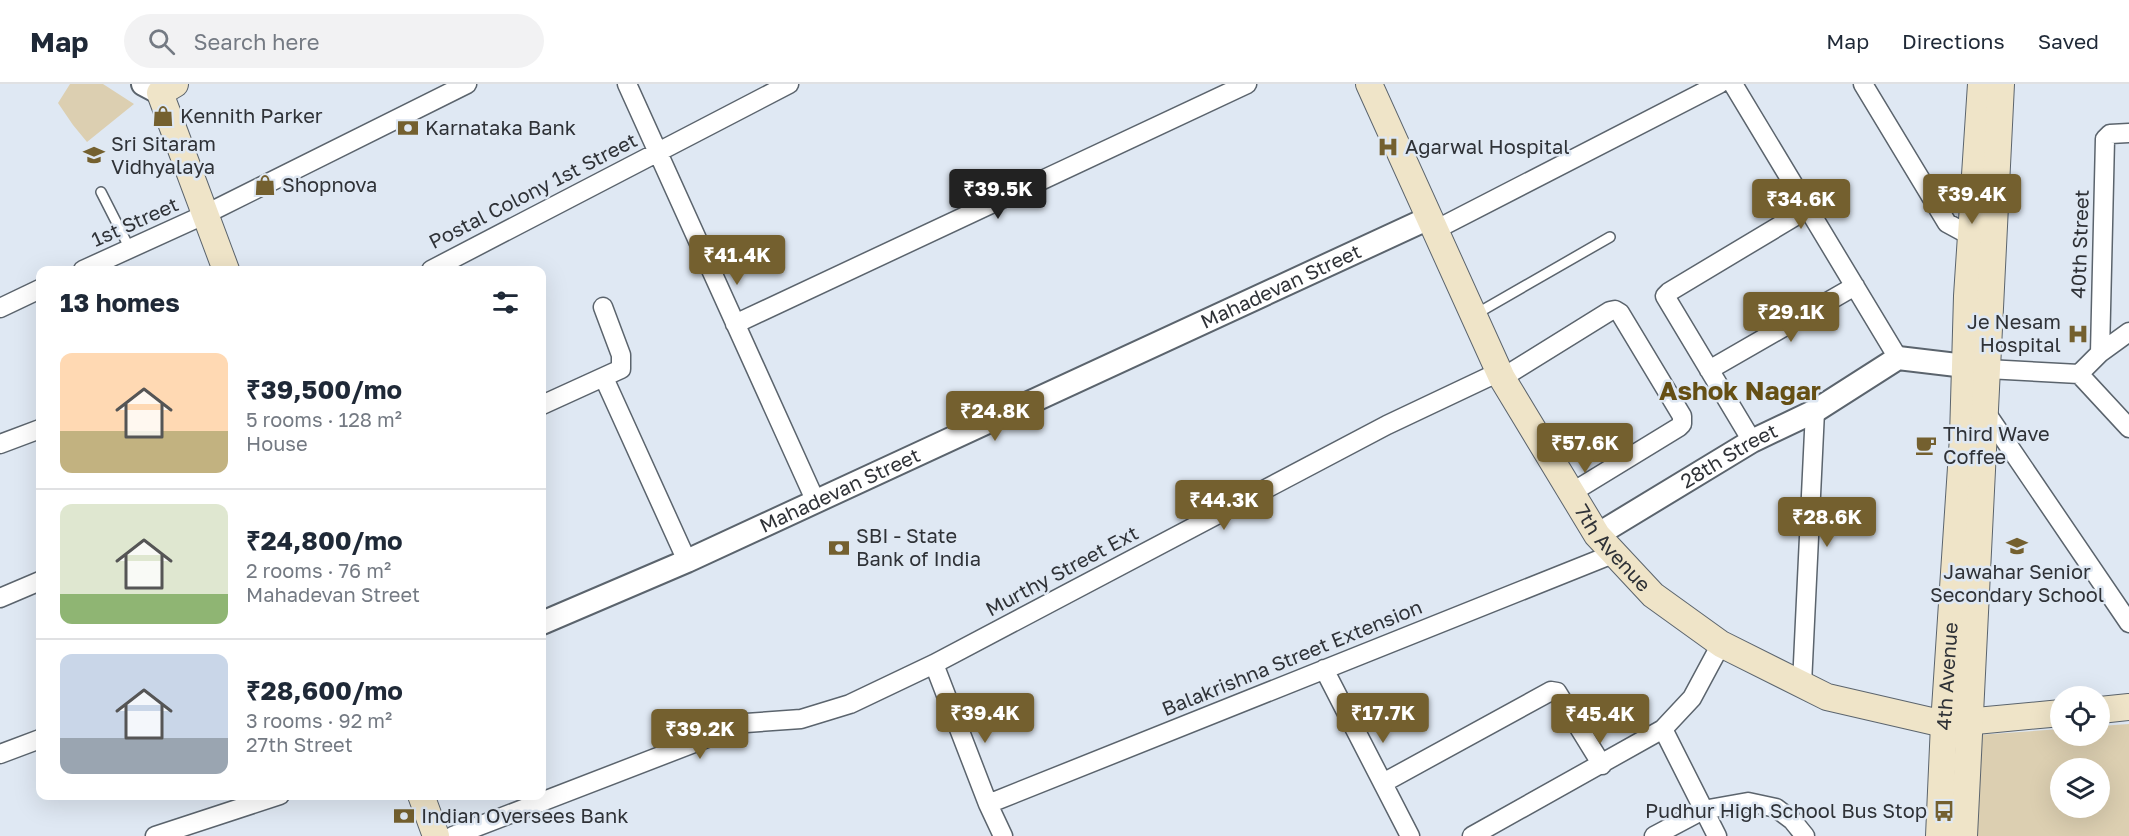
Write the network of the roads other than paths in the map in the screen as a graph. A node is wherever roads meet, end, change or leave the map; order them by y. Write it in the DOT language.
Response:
graph roads {
  1 [pos="467,84"];
  2 [pos="627,84"];
  3 [pos="789,84"];
  4 [pos="1247,84"];
  5 [pos="1369,84"];
  6 [pos="1719,84"];
  7 [pos="1733,84"];
  8 [pos="1863,84"];
  9 [pos="1981,84"];
  10 [pos="2001,84"];
  11 [pos="160,87"];
  12 [pos="2129,133"];
  13 [pos="657,152"];
  14 [pos="101,192"];
  15 [pos="1809,208"];
  16 [pos="206,214"];
  17 [pos="1432,224"];
  18 [pos="1971,236"];
  19 [pos="1610,237"];
  20 [pos="130,249"];
  21 [pos="92,266"];
  22 [pos="225,266"];
  23 [pos="439,266"];
  24 [pos="1855,286"];
  25 [pos="36,291"];
  26 [pos="0,308"];
  27 [pos="603,308"];
  28 [pos="1474,315"];
  29 [pos="735,324"];
  30 [pos="2129,332"];
  31 [pos="2100,353"];
  32 [pos="1898,358"];
  33 [pos="1976,367"];
  34 [pos="1710,370"];
  35 [pos="2079,374"];
  36 [pos="1501,375"];
  37 [pos="604,378"];
  38 [pos="546,403"];
  39 [pos="1815,411"];
  40 [pos="1985,411"];
  41 [pos="2129,428"];
  42 [pos="36,430"];
  43 [pos="1752,441"];
  44 [pos="0,444"];
  45 [pos="1570,493"];
  46 [pos="816,502"];
  47 [pos="1605,545"];
  48 [pos="687,561"];
  49 [pos="36,583"];
  50 [pos="0,598"];
  51 [pos="546,621"];
  52 [pos="2129,622"];
  53 [pos="1721,644"];
  54 [pos="934,664"];
  55 [pos="1324,669"];
  56 [pos="1802,684"];
  57 [pos="2129,707"];
  58 [pos="2110,709"];
  59 [pos="2050,714"];
  60 [pos="1956,723"];
  61 [pos="1663,729"];
  62 [pos="36,740"];
  63 [pos="0,754"];
  64 [pos="1602,765"];
  65 [pos="1383,783"];
  66 [pos="265,800"];
  67 [pos="423,800"];
  68 [pos="988,804"];
  69 [pos="1702,810"];
  70 [pos="1404,834"];
  71 [pos="1000,835"];
  72 [pos="155,836"];
  73 [pos="436,836"];
  74 [pos="453,836"];
  75 [pos="1472,836"];
  76 [pos="1654,836"];
  77 [pos="1717,836"];
  78 [pos="1805,836"];
  79 [pos="1940,836"];
  80 [pos="1964,836"];
  1 -- 16 [label="street, 1st Street"];
  2 -- 13 [label="street"];
  3 -- 13 [label="street, Postal Colony 1st Street"];
  4 -- 29 [label="street"];
  5 -- 17 [label="main road, 7th Avenue"];
  6 -- 17 [label="street"];
  7 -- 15 [label="street"];
  8 -- 18 [label="street"];
  9 -- 18 [label="main road, 4th Avenue"];
  10 -- 33 [label="main road"];
  11 -- 16 [label="main road"];
  12 -- 31 [label="street, 40th Street"];
  13 -- 23 [label="street, Postal Colony 1st Street"];
  13 -- 29 [label="street"];
  14 -- 20 [label="lane"];
  15 -- 24 [label="street"];
  15 -- 34 [label="street"];
  16 -- 20 [label="street, 1st Street"];
  16 -- 22 [label="main road"];
  17 -- 28 [label="main road, 7th Avenue"];
  17 -- 46 [label="street, Mahadevan Street"];
  18 -- 33 [label="main road, 4th Avenue"];
  19 -- 28 [label="lane"];
  20 -- 21 [label="street, 1st Street"];
  24 -- 32 [label="street"];
  24 -- 34 [label="street"];
  25 -- 26 [label="street"];
  27 -- 37 [label="street"];
  28 -- 36 [label="main road, 7th Avenue"];
  29 -- 46 [label="street"];
  30 -- 31 [label="street"];
  31 -- 35 [label="street"];
  32 -- 33 [label="street"];
  32 -- 39 [label="street, 28th Street"];
  33 -- 35 [label="street"];
  33 -- 40 [label="main road"];
  33 -- 60 [label="main road, 4th Avenue"];
  34 -- 43 [label="street"];
  35 -- 41 [label="street"];
  36 -- 45 [label="main road, 7th Avenue"];
  36 -- 45 [label="street, Murthy Street Ext"];
  36 -- 54 [label="street, Murthy Street Ext"];
  37 -- 38 [label="street"];
  37 -- 48 [label="street"];
  39 -- 43 [label="street, 28th Street"];
  39 -- 56 [label="street"];
  40 -- 52 [label="street"];
  40 -- 60 [label="main road"];
  42 -- 44 [label="street"];
  43 -- 47 [label="street, 28th Street"];
  45 -- 47 [label="main road, 7th Avenue"];
  46 -- 48 [label="street, Mahadevan Street"];
  47 -- 53 [label="main road, 7th Avenue"];
  47 -- 55 [label="street, Balakrishna Street Extension"];
  48 -- 51 [label="street, Mahadevan Street"];
  49 -- 50 [label="street"];
  53 -- 56 [label="main road, 7th Avenue"];
  53 -- 61 [label="street"];
  54 -- 68 [label="street"];
  54 -- 74 [label="street, Murthy Street Ext"];
  55 -- 65 [label="street"];
  55 -- 68 [label="street, Balakrishna Street Extension"];
  56 -- 60 [label="main road, 7th Avenue"];
  57 -- 58 [label="main road"];
  59 -- 60 [label="main road, 7th Avenue"];
  60 -- 79 [label="main road, 4th Avenue"];
  60 -- 80 [label="main road"];
  61 -- 64 [label="street"];
  61 -- 69 [label="street"];
  62 -- 63 [label="street"];
  64 -- 65 [label="street"];
  64 -- 75 [label="street"];
  65 -- 70 [label="street"];
  66 -- 72 [label="street"];
  67 -- 73 [label="main road"];
  68 -- 71 [label="street"];
  69 -- 76 [label="street"];
  69 -- 77 [label="street"];
  69 -- 78 [label="street"];
}
